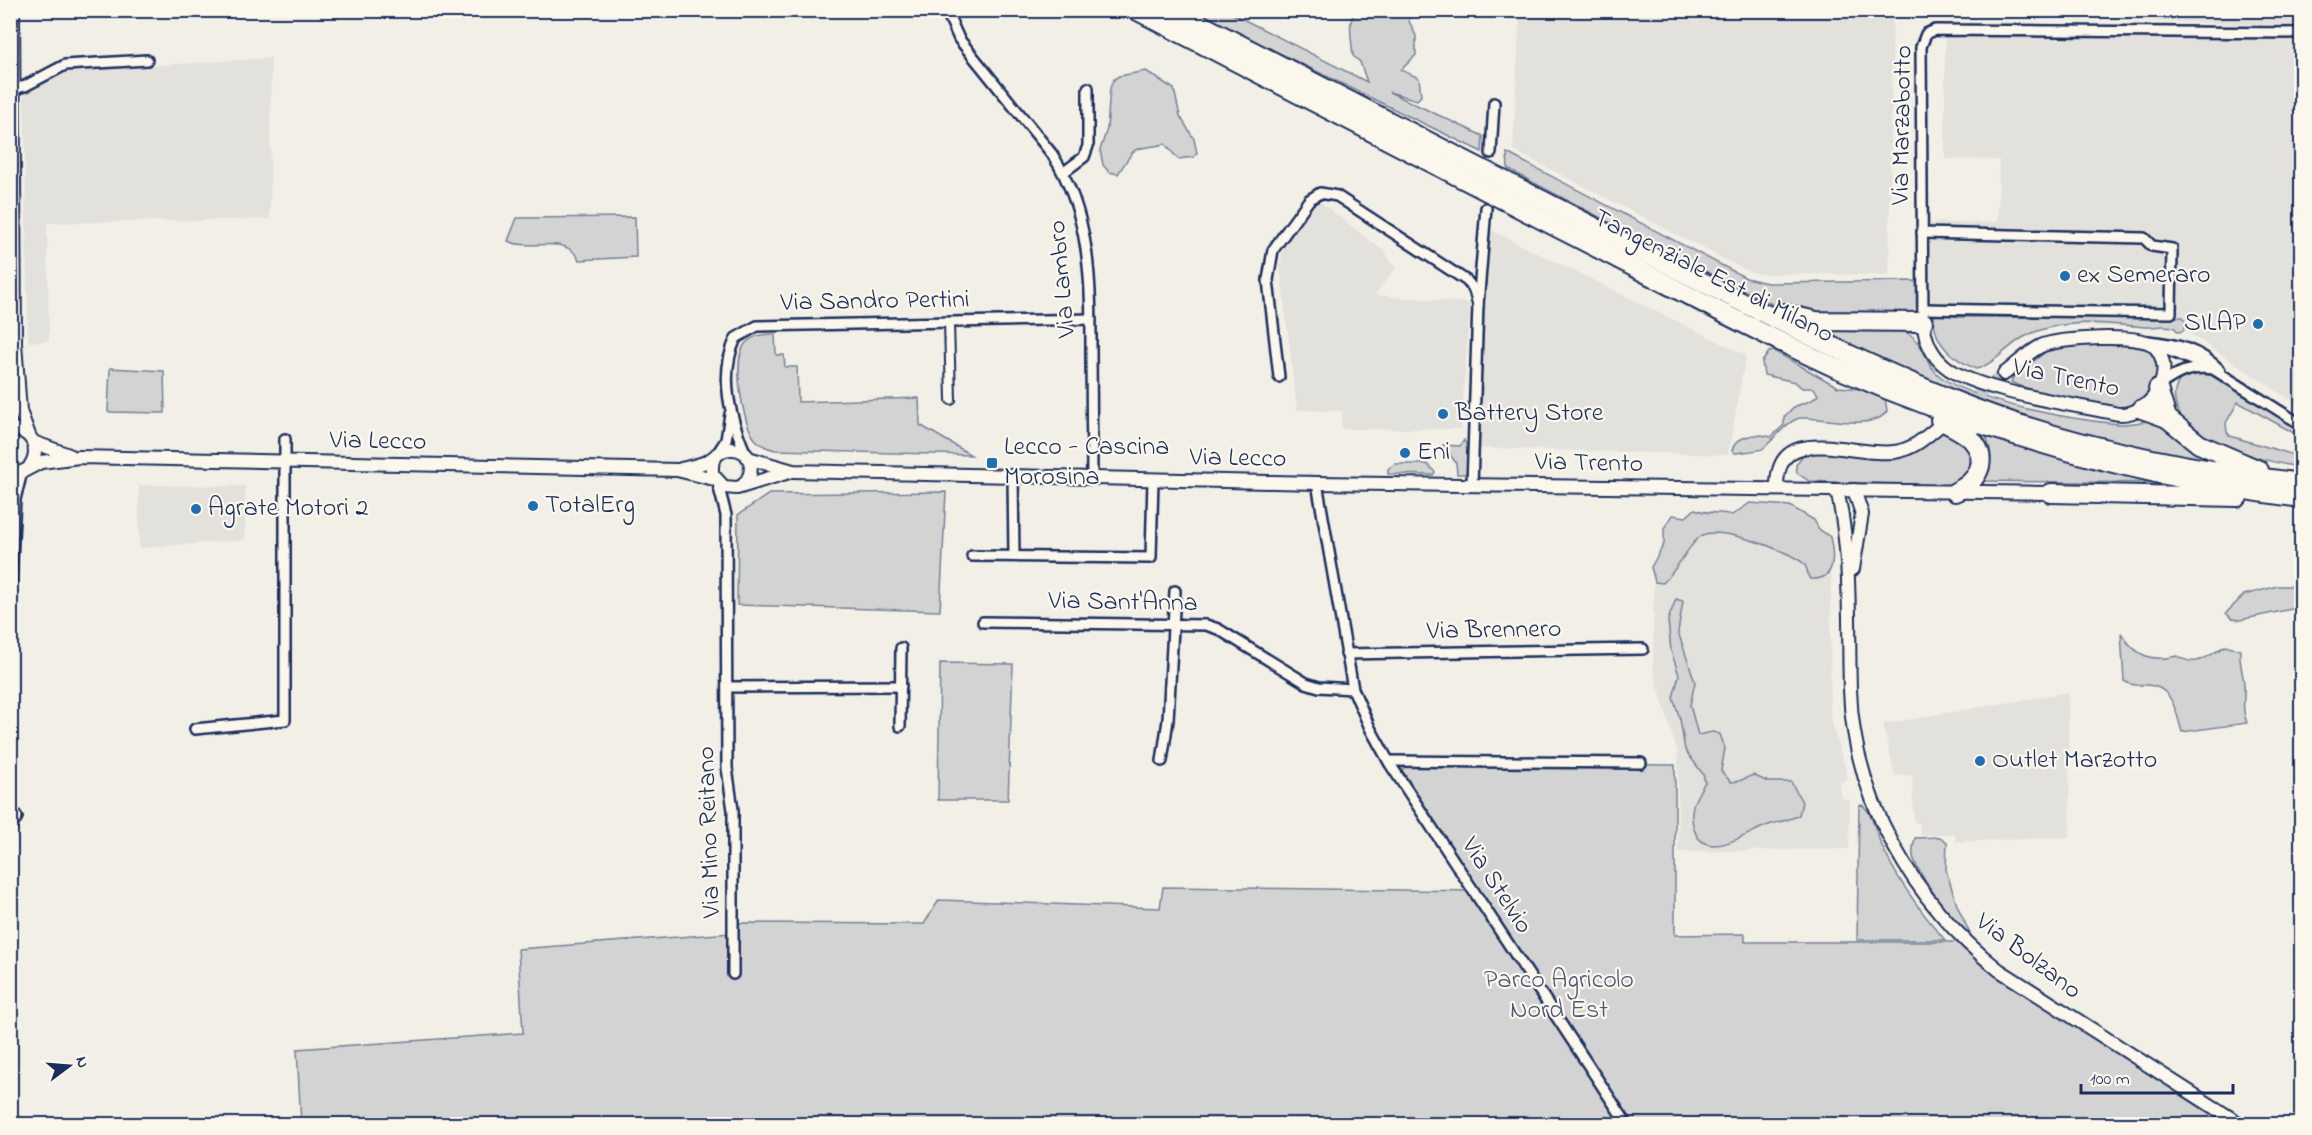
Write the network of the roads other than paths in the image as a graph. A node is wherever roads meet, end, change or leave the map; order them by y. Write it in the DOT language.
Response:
graph roads {
  1 [pos="13,10"];
  2 [pos="946,10"];
  3 [pos="1136,10"];
  4 [pos="1173,10"];
  5 [pos="2301,33"];
  6 [pos="147,60"];
  7 [pos="1088,88"];
  8 [pos="13,89"];
  9 [pos="1494,103"];
  10 [pos="1491,153"];
  11 [pos="1064,172"];
  12 [pos="1486,208"];
  13 [pos="1922,233"];
  14 [pos="1672,267"];
  15 [pos="1478,305"];
  16 [pos="1923,316"];
  17 [pos="1091,319"];
  18 [pos="949,322"];
  19 [pos="2146,341"];
  20 [pos="2160,353"];
  21 [pos="2213,369"];
  22 [pos="2004,374"];
  23 [pos="2226,376"];
  24 [pos="1279,377"];
  25 [pos="2158,388"];
  26 [pos="1890,390"];
  27 [pos="18,400"];
  28 [pos="951,400"];
  29 [pos="731,409"];
  30 [pos="2142,410"];
  31 [pos="2167,418"];
  32 [pos="10,422"];
  33 [pos="2301,426"];
  34 [pos="1938,427"];
  35 [pos="10,429"];
  36 [pos="31,438"];
  37 [pos="285,439"];
  38 [pos="717,454"];
  39 [pos="79,457"];
  40 [pos="748,457"];
  41 [pos="285,463"];
  42 [pos="21,470"];
  43 [pos="677,470"];
  44 [pos="793,471"];
  45 [pos="1013,476"];
  46 [pos="1092,478"];
  47 [pos="1153,479"];
  48 [pos="716,482"];
  49 [pos="1317,483"];
  50 [pos="1472,485"];
  51 [pos="741,486"];
  52 [pos="10,488"];
  53 [pos="1777,488"];
  54 [pos="1837,490"];
  55 [pos="1854,490"];
  56 [pos="2295,490"];
  57 [pos="1955,492"];
  58 [pos="2051,494"];
  59 [pos="15,499"];
  60 [pos="726,515"];
  61 [pos="972,556"];
  62 [pos="1014,556"];
  63 [pos="1850,582"];
  64 [pos="1175,591"];
  65 [pos="10,599"];
  66 [pos="982,622"];
  67 [pos="1175,623"];
  68 [pos="901,648"];
  69 [pos="1643,649"];
  70 [pos="1346,654"];
  71 [pos="901,686"];
  72 [pos="728,687"];
  73 [pos="1353,689"];
  74 [pos="900,726"];
  75 [pos="195,729"];
  76 [pos="1162,761"];
  77 [pos="1389,761"];
  78 [pos="1641,763"];
  79 [pos="10,807"];
  80 [pos="10,829"];
  81 [pos="733,974"];
  82 [pos="1626,1125"];
  83 [pos="2240,1125"];
  1 -- 8 [label="street"];
  2 -- 11 [label="street, Via Lambro"];
  3 -- 26 [label="highway, Tangenziale Est di Milano"];
  4 -- 14 [label="highway, Tangenziale Est di Milano"];
  5 -- 13 [label="street, Via Marzabotto"];
  6 -- 8 [label="street"];
  7 -- 11 [label="street"];
  8 -- 27 [label="street"];
  9 -- 10 [label="street"];
  11 -- 17 [label="street, Via Lambro"];
  12 -- 15 [label="street"];
  13 -- 16 [label="street, Via Marzabotto"];
  13 -- 16 [label="street, Via Marzabotto"];
  14 -- 16 [label="highway"];
  14 -- 56 [label="highway, Tangenziale Est di Milano"];
  15 -- 24 [label="street"];
  15 -- 50 [label="street"];
  16 -- 30 [label="street, Via Trento"];
  17 -- 18 [label="street, Via Sandro Pertini"];
  17 -- 46 [label="street, Via Lambro"];
  18 -- 28 [label="street"];
  18 -- 29 [label="street, Via Sandro Pertini"];
  19 -- 20 [label="street"];
  19 -- 22 [label="street, Via Trento"];
  19 -- 23 [label="street"];
  20 -- 21 [label="street"];
  20 -- 25 [label="street, Via Trento"];
  21 -- 23 [label="street"];
  21 -- 25 [label="street"];
  23 -- 33 [label="street"];
  25 -- 30 [label="street, Via Trento"];
  25 -- 31 [label="highway"];
  26 -- 56 [label="highway, Tangenziale Est di Milano"];
  26 -- 57 [label="highway"];
  27 -- 32 [label="street"];
  27 -- 36 [label="street"];
  29 -- 38 [label="street"];
  29 -- 40 [label="street"];
  30 -- 31 [label="highway"];
  31 -- 56 [label="highway"];
  34 -- 53 [label="street"];
  35 -- 36 [label="street, Via Lecco"];
  36 -- 39 [label="street, Via Lecco"];
  36 -- 42 [label="street"];
  37 -- 41 [label="street"];
  38 -- 40 [label="street, Via Lecco"];
  38 -- 43 [label="street, Via Lecco"];
  38 -- 48 [label="street"];
  39 -- 41 [label="street, Via Lecco"];
  39 -- 42 [label="street, Via Lecco"];
  40 -- 44 [label="street, Via Lecco"];
  40 -- 51 [label="street"];
  41 -- 43 [label="street, Via Lecco"];
  41 -- 75 [label="street"];
  42 -- 59 [label="street"];
  43 -- 48 [label="street, Via Lecco"];
  44 -- 45 [label="street, Via Lecco"];
  44 -- 51 [label="street, Via Lecco"];
  45 -- 46 [label="street, Via Lecco"];
  45 -- 62 [label="street"];
  46 -- 47 [label="street, Via Lecco"];
  47 -- 49 [label="street, Via Lecco"];
  47 -- 62 [label="street"];
  48 -- 51 [label="street, Via Lecco"];
  48 -- 60 [label="street, Via Mino Reitano"];
  49 -- 50 [label="street, Via Trento"];
  49 -- 70 [label="street, Via Stelvio"];
  50 -- 53 [label="street, Via Trento"];
  51 -- 60 [label="street, Via Mino Reitano"];
  52 -- 59 [label="street"];
  53 -- 54 [label="street, Via Trento"];
  54 -- 55 [label="street, Via Trento"];
  54 -- 63 [label="street"];
  55 -- 57 [label="street, Via Trento"];
  55 -- 63 [label="street"];
  56 -- 58 [label="highway"];
  57 -- 58 [label="street, Via Trento"];
  59 -- 65 [label="street"];
  60 -- 72 [label="street, Via Mino Reitano"];
  61 -- 62 [label="street"];
  63 -- 83 [label="street, Via Bolzano"];
  64 -- 67 [label="street"];
  66 -- 67 [label="street, Via Sant'Anna"];
  67 -- 73 [label="street, Via Sant'Anna"];
  67 -- 76 [label="street"];
  68 -- 71 [label="street"];
  69 -- 70 [label="street, Via Brennero"];
  70 -- 73 [label="street, Via Stelvio"];
  71 -- 72 [label="street"];
  71 -- 74 [label="street"];
  72 -- 81 [label="street, Via Mino Reitano"];
  73 -- 77 [label="street, Via Stelvio"];
  77 -- 78 [label="street"];
  77 -- 82 [label="street, Via Stelvio"];
  79 -- 80 [label="street"];
}
